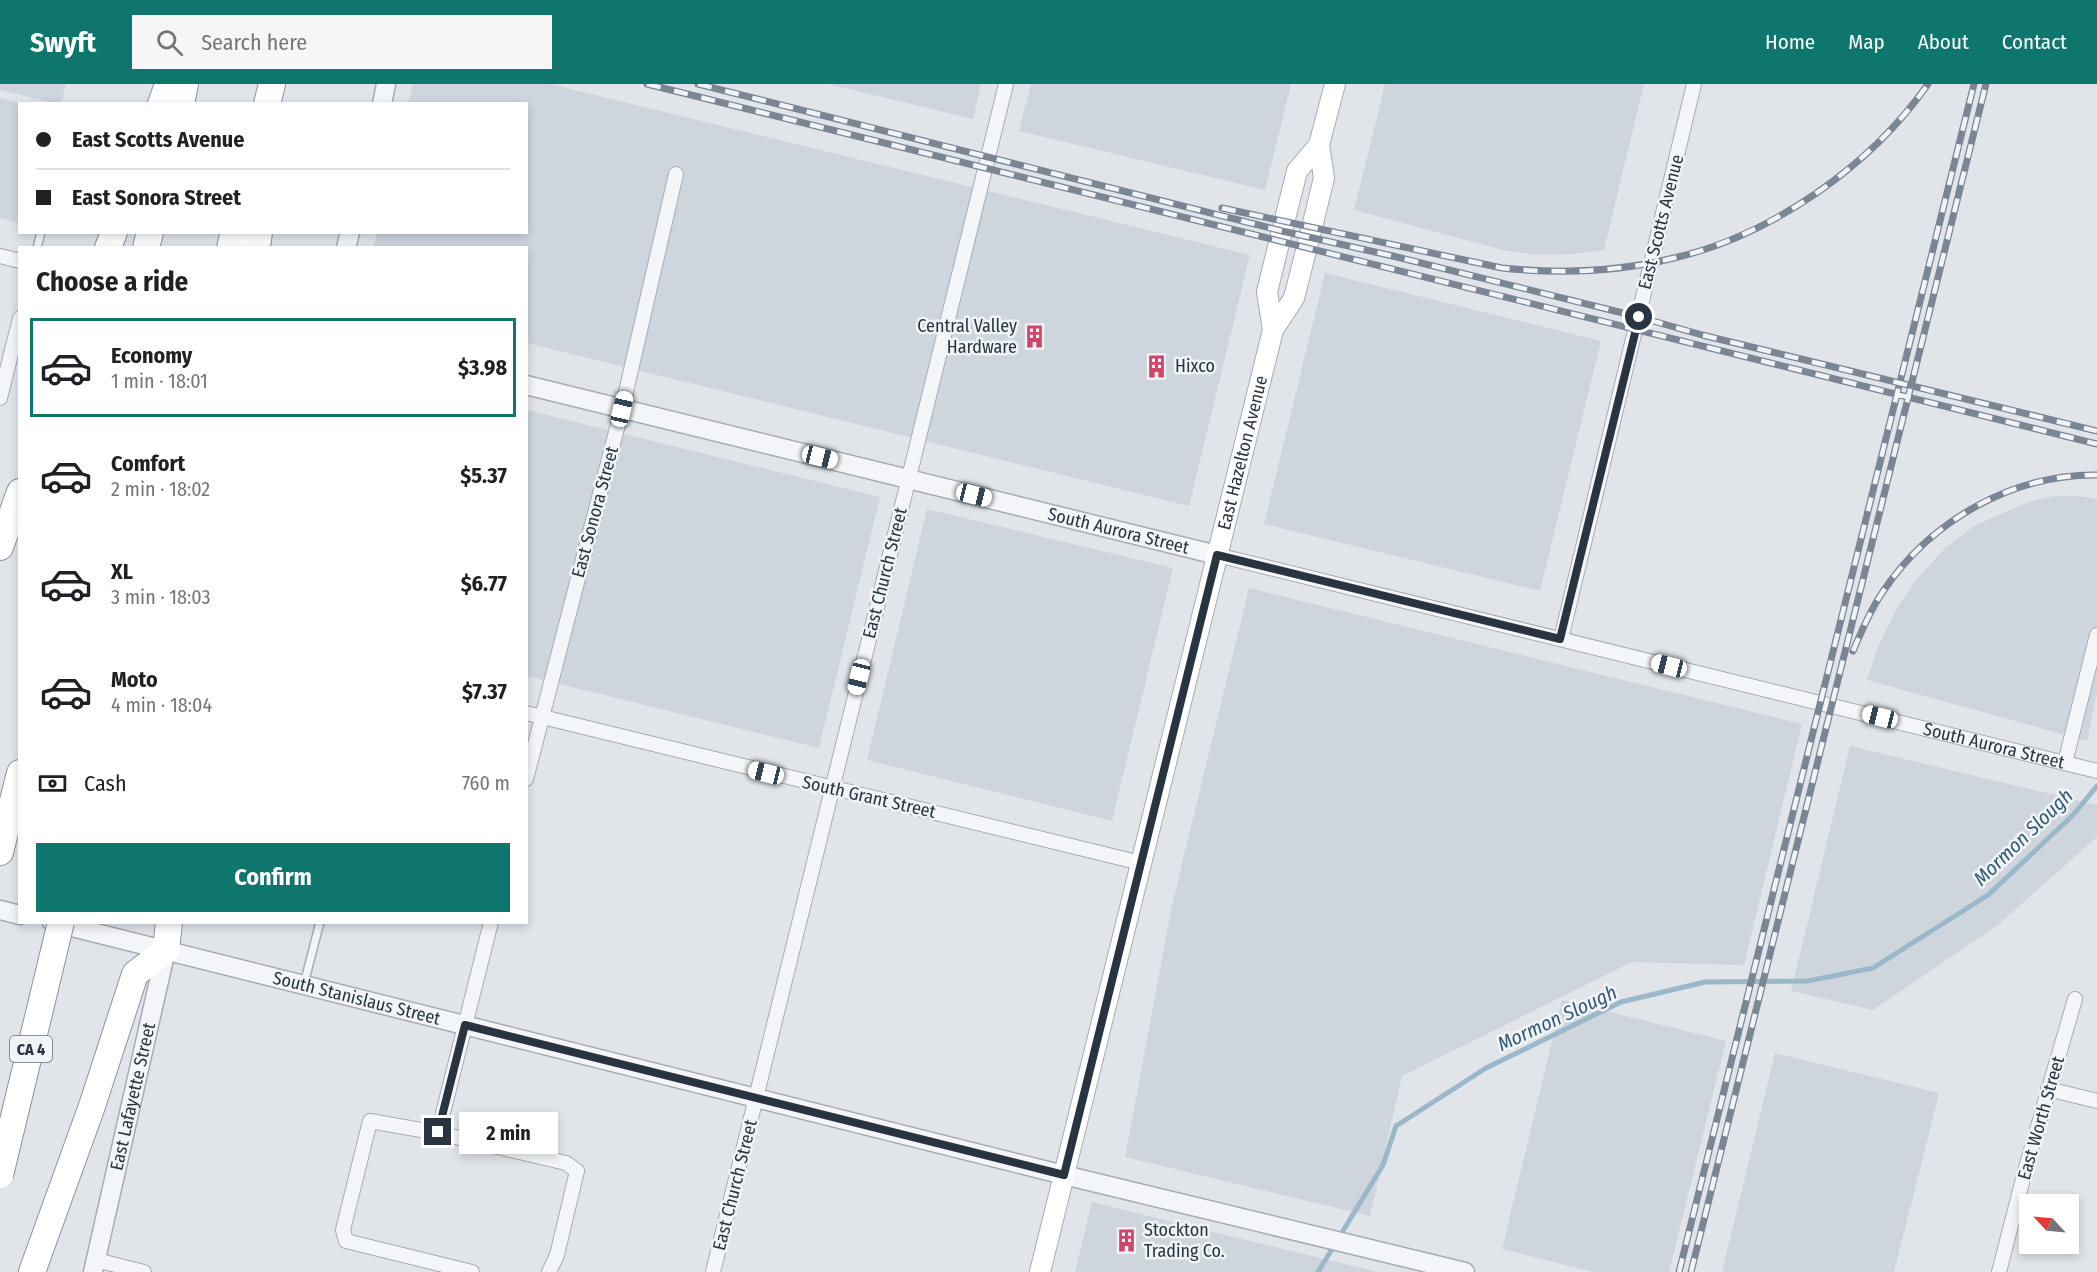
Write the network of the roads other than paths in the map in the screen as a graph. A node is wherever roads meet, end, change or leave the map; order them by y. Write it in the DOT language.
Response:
graph roads {
  1 [pos="168,84"];
  2 [pos="185,84"];
  3 [pos="272,84"];
  4 [pos="277,84"];
  5 [pos="386,84"];
  6 [pos="1006,84"];
  7 [pos="1335,84"];
  8 [pos="1694,84"];
  9 [pos="162,102"];
  10 [pos="181,102"];
  11 [pos="268,102"];
  12 [pos="275,102"];
  13 [pos="382,102"];
  14 [pos="1319,146"];
  15 [pos="676,174"];
  16 [pos="0,256"];
  17 [pos="18,260"];
  18 [pos="18,326"];
  19 [pos="1273,330"];
  20 [pos="528,386"];
  21 [pos="0,399"];
  22 [pos="622,409"];
  23 [pos="908,479"];
  24 [pos="18,497"];
  25 [pos="1,544"];
  26 [pos="1217,555"];
  27 [pos="2097,635"];
  28 [pos="1560,639"];
  29 [pos="528,714"];
  30 [pos="542,717"];
  31 [pos="2065,763"];
  32 [pos="528,771"];
  33 [pos="2097,771"];
  34 [pos="18,781"];
  35 [pos="832,788"];
  36 [pos="0,852"];
  37 [pos="1141,863"];
  38 [pos="0,910"];
  39 [pos="18,914"];
  40 [pos="60,924"];
  41 [pos="61,924"];
  42 [pos="171,924"];
  43 [pos="319,924"];
  44 [pos="490,924"];
  45 [pos="166,950"];
  46 [pos="304,984"];
  47 [pos="2075,999"];
  48 [pos="465,1025"];
  49 [pos="2048,1089"];
  50 [pos="757,1099"];
  51 [pos="2097,1101"];
  52 [pos="438,1132"];
  53 [pos="0,1175"];
  54 [pos="1064,1175"];
  55 [pos="94,1266"];
  56 [pos="32,1272"];
  57 [pos="144,1272"];
  58 [pos="472,1272"];
  59 [pos="549,1272"];
  60 [pos="713,1272"];
  61 [pos="1040,1272"];
  62 [pos="1465,1272"];
  63 [pos="1999,1272"];
  1 -- 9 [label="highway"];
  2 -- 10 [label="highway"];
  3 -- 11 [label="highway"];
  4 -- 12 [label="highway"];
  5 -- 13 [label="street"];
  6 -- 23 [label="street, East Church Street"];
  7 -- 14 [label="main road, East Hazelton Avenue"];
  8 -- 28 [label="street, East Scotts Avenue"];
  14 -- 19 [label="main road, East Hazelton Avenue"];
  14 -- 19 [label="main road, East Hazelton Avenue"];
  15 -- 22 [label="street, East Sonora Street"];
  16 -- 17 [label="street"];
  18 -- 21 [label="street"];
  19 -- 26 [label="main road, East Hazelton Avenue"];
  20 -- 22 [label="street, South Aurora Street"];
  22 -- 23 [label="street, South Aurora Street"];
  22 -- 30 [label="street, East Sonora Street"];
  23 -- 26 [label="street, South Aurora Street"];
  23 -- 35 [label="street, East Church Street"];
  24 -- 25 [label="highway"];
  26 -- 28 [label="street, South Aurora Street"];
  26 -- 37 [label="main road, East Hazelton Avenue"];
  27 -- 31 [label="street"];
  28 -- 31 [label="street, South Aurora Street"];
  29 -- 30 [label="street, South Grant Street"];
  30 -- 32 [label="street, East Sonora Street"];
  30 -- 35 [label="street, South Grant Street"];
  31 -- 33 [label="street, South Aurora Street"];
  34 -- 36 [label="highway"];
  35 -- 37 [label="street, South Grant Street"];
  35 -- 50 [label="street, East Church Street"];
  37 -- 54 [label="main road, East Hazelton Avenue"];
  38 -- 39 [label="street"];
  40 -- 45 [label="street, South Stanislaus Street"];
  41 -- 53 [label="highway, CA 4, bridge"];
  42 -- 45 [label="highway"];
  43 -- 46 [label="lane"];
  44 -- 48 [label="street"];
  45 -- 46 [label="street, South Stanislaus Street"];
  45 -- 55 [label="street, East Lafayette Street"];
  45 -- 56 [label="highway"];
  46 -- 48 [label="street, South Stanislaus Street"];
  47 -- 49 [label="street, East Worth Street"];
  48 -- 50 [label="street, South Stanislaus Street"];
  48 -- 52 [label="street"];
  49 -- 51 [label="street"];
  49 -- 63 [label="street, East Worth Street"];
  50 -- 54 [label="street, South Stanislaus Street"];
  50 -- 60 [label="street, East Church Street"];
  52 -- 58 [label="street"];
  52 -- 59 [label="street"];
  54 -- 61 [label="main road, East Hazelton Avenue"];
  54 -- 62 [label="street, South Stanislaus Street"];
  55 -- 57 [label="street"];
}
